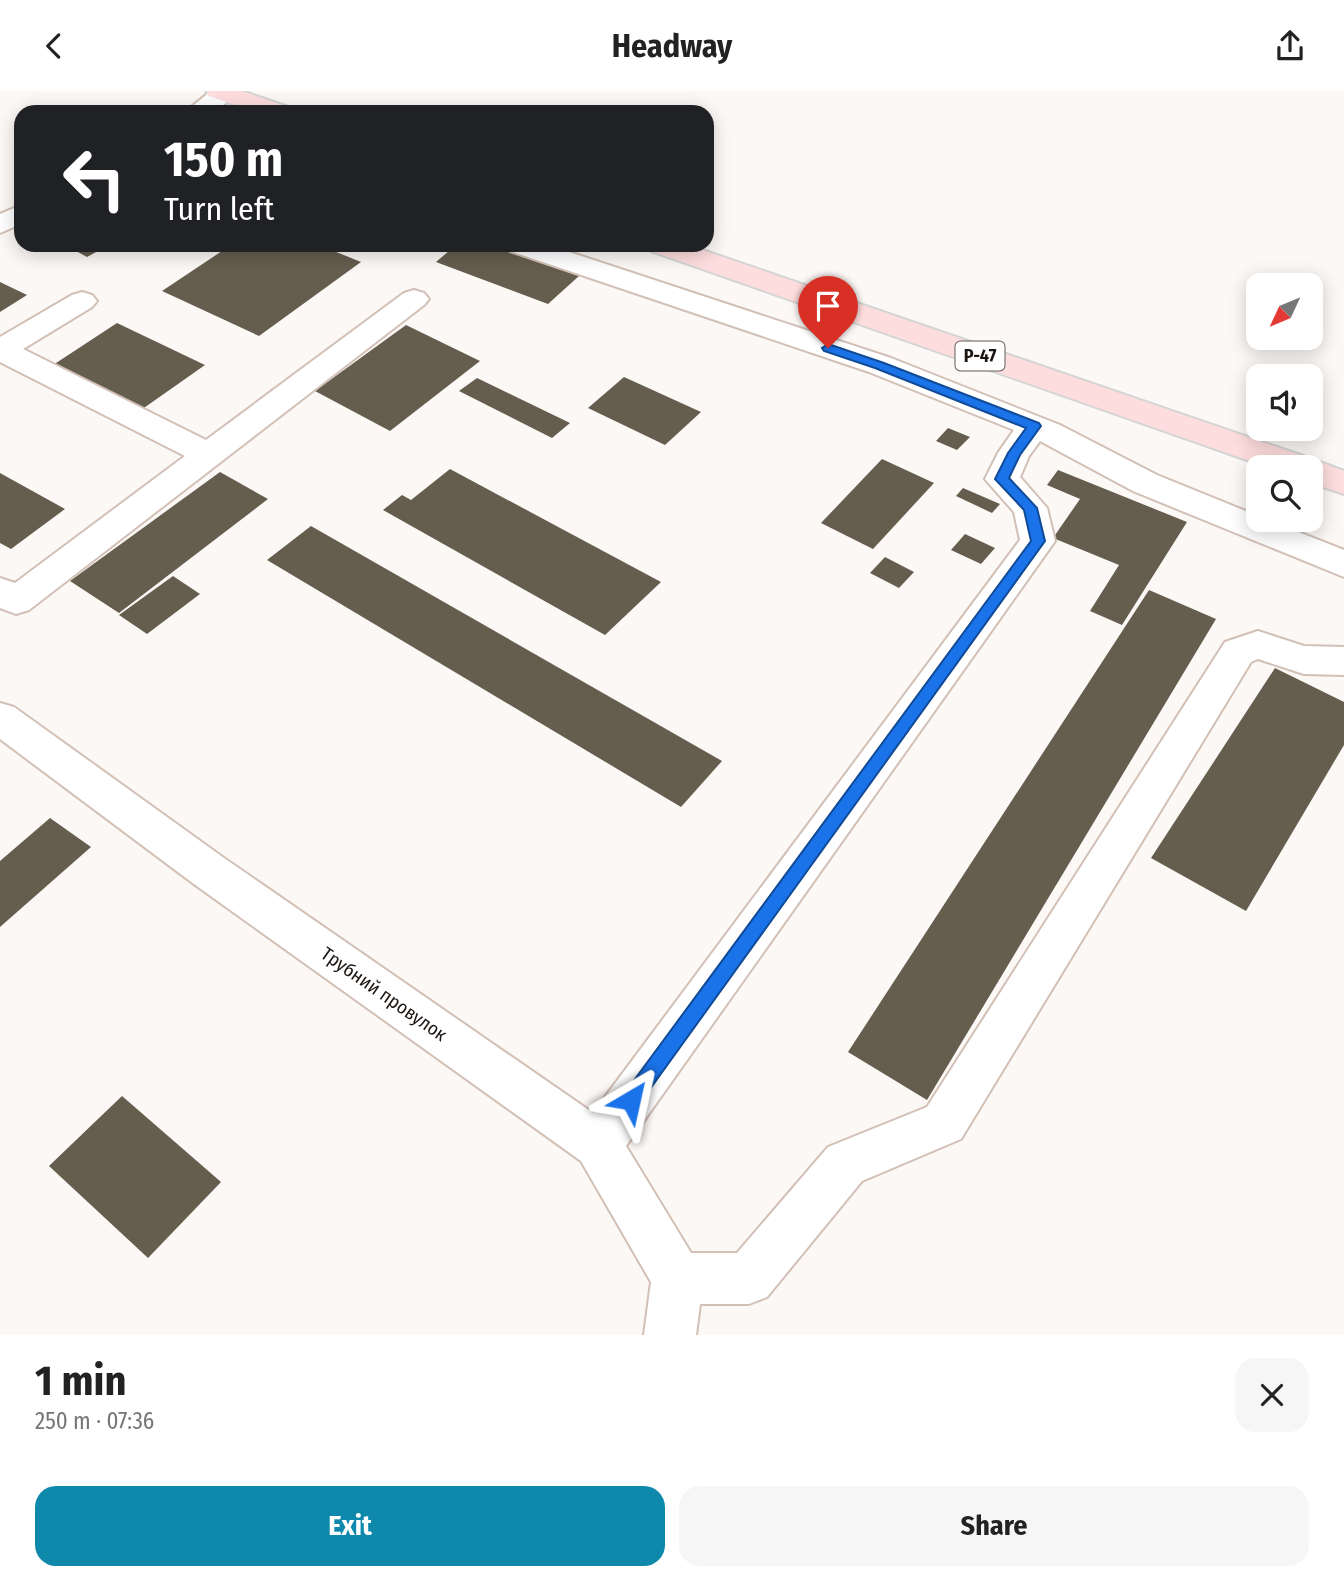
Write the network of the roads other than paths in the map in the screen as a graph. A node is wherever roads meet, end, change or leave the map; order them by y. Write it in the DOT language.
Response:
graph roads {
  1 [pos="222,92"];
  2 [pos="206,105"];
  3 [pos="259,105"];
  4 [pos="541,252"];
  5 [pos="681,252"];
  6 [pos="414,299"];
  7 [pos="82,301"];
  8 [pos="0,350"];
  9 [pos="1034,426"];
  10 [pos="209,455"];
  11 [pos="1265,455"];
  12 [pos="1323,475"];
  13 [pos="1344,483"];
  14 [pos="1344,564"];
  15 [pos="0,591"];
  16 [pos="1344,661"];
  17 [pos="0,717"];
  18 [pos="598,1145"];
  19 [pos="677,1278"];
  20 [pos="670,1335"];
  1 -- 2 [label="street"];
  1 -- 3 [label="main road"];
  4 -- 9 [label="street"];
  5 -- 11 [label="main road, Р-47"];
  6 -- 10 [label="street"];
  7 -- 8 [label="street"];
  8 -- 10 [label="street"];
  9 -- 14 [label="street"];
  9 -- 18 [label="street"];
  10 -- 15 [label="street"];
  12 -- 13 [label="main road"];
  16 -- 19 [label="street"];
  17 -- 18 [label="street, Трубний провулок"];
  18 -- 19 [label="street, Трубний провулок"];
  19 -- 20 [label="street"];
}
